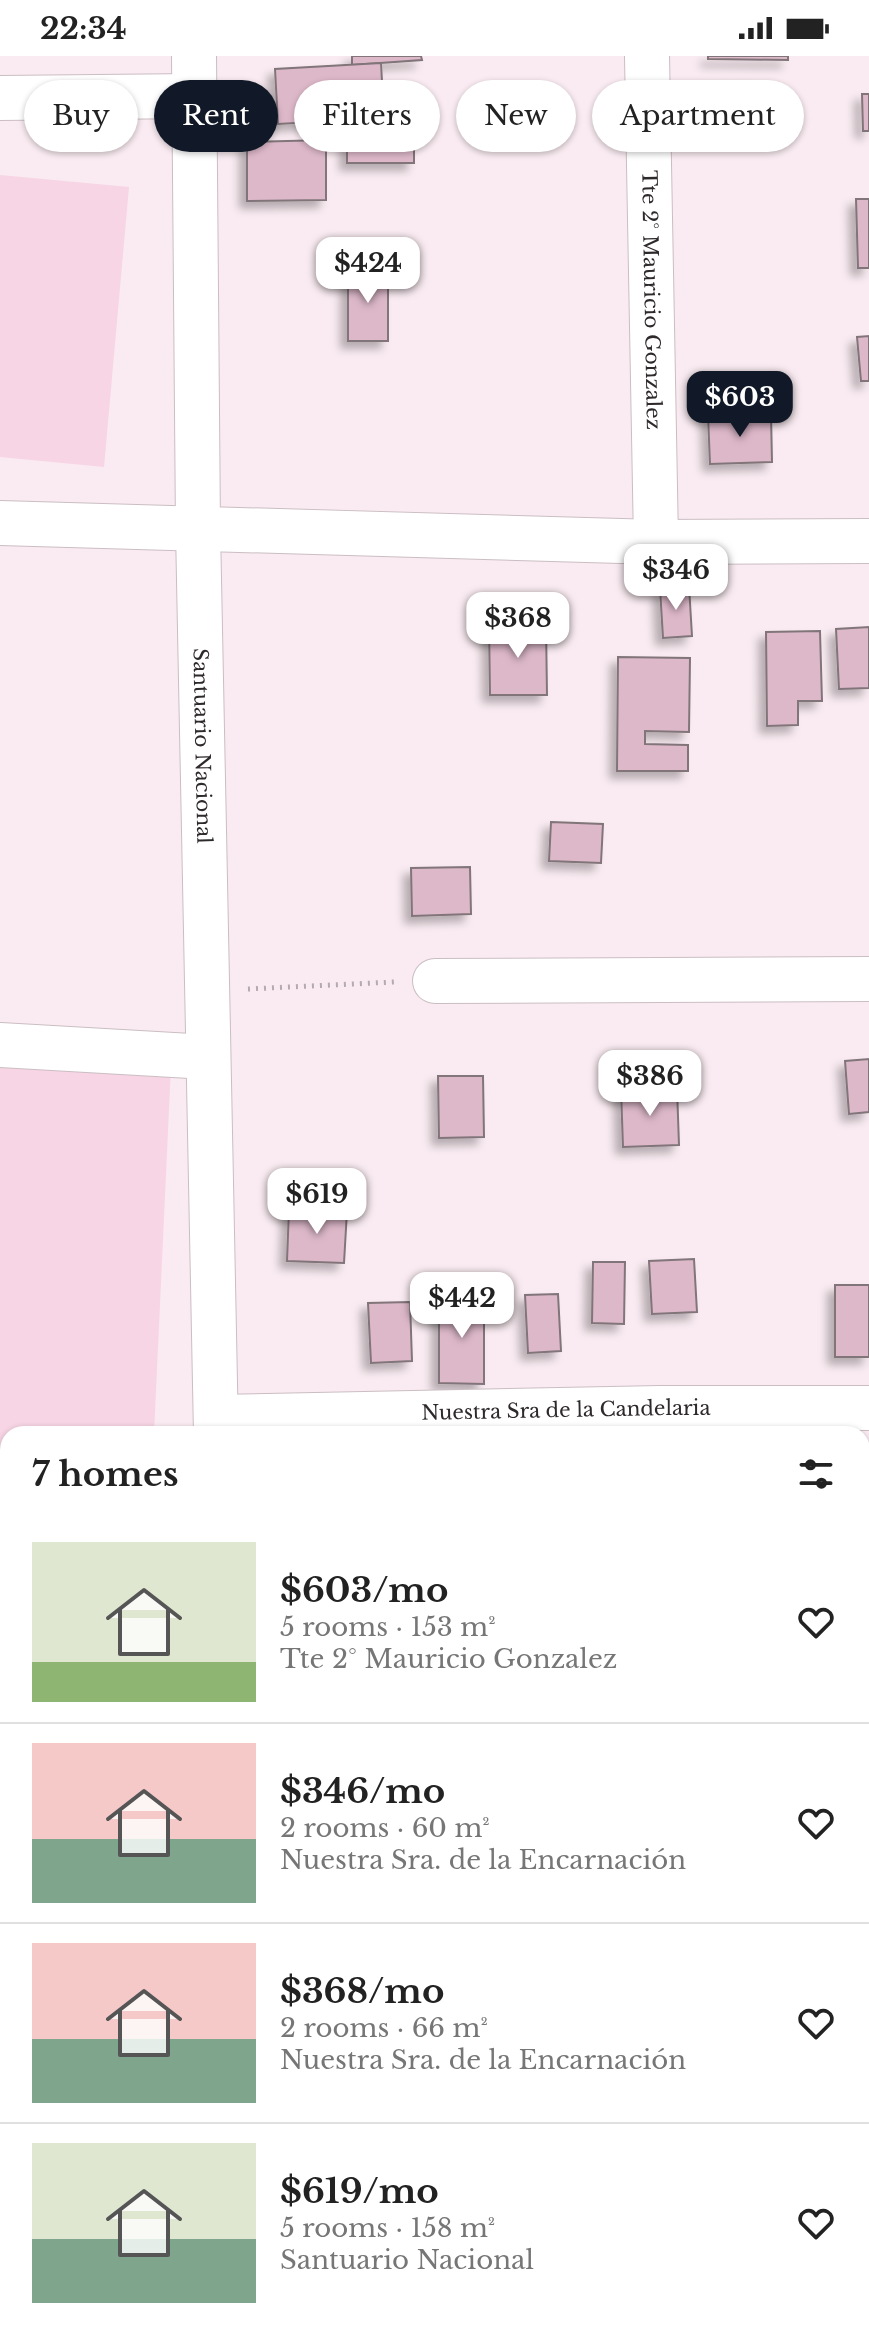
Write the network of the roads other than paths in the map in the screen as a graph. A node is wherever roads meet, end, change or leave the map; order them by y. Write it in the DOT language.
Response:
graph roads {
  1 [pos="647,56"];
  2 [pos="194,76"];
  3 [pos="0,98"];
  4 [pos="0,523"];
  5 [pos="198,529"];
  6 [pos="869,541"];
  7 [pos="656,542"];
  8 [pos="869,979"];
  9 [pos="435,981"];
  10 [pos="0,1045"];
  11 [pos="208,1057"];
  12 [pos="869,1408"];
  13 [pos="661,1421"];
  14 [pos="216,1426"];
  1 -- 7 [label="street, Tte 2° Mauricio Gonzalez"];
  2 -- 3 [label="street"];
  2 -- 5 [label="street, Santuario Nacional"];
  4 -- 5 [label="street"];
  5 -- 7 [label="street"];
  5 -- 11 [label="street, Santuario Nacional"];
  6 -- 7 [label="street"];
  8 -- 9 [label="street"];
  10 -- 11 [label="street"];
  11 -- 14 [label="street, Santuario Nacional"];
  12 -- 13 [label="street, Nuestra Sra de la Candelaria"];
  13 -- 14 [label="street, Nuestra Sra de la Candelaria"];
}
